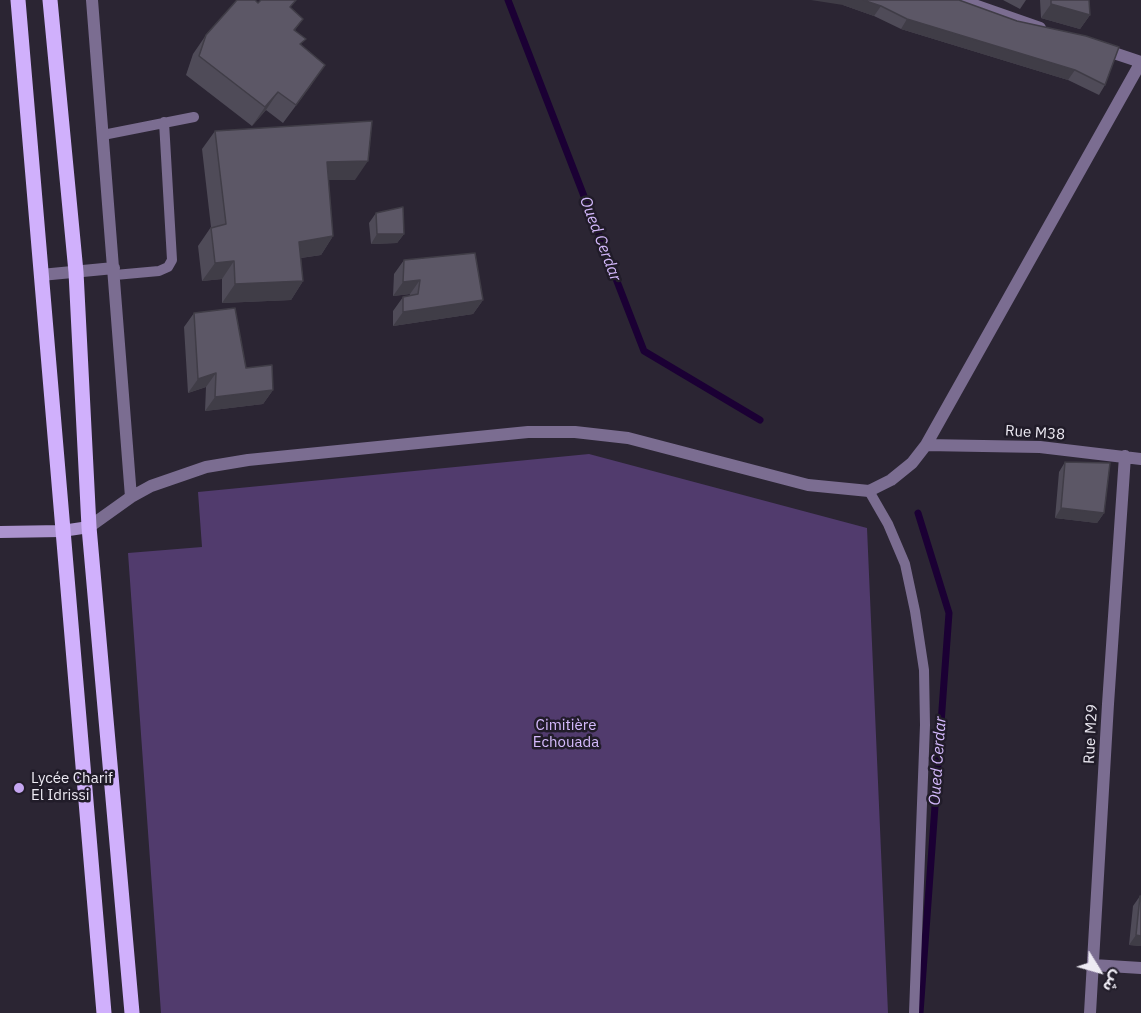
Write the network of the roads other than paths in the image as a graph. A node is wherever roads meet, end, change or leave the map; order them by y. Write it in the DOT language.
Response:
graph roads {
  1 [pos="18,0"];
  2 [pos="50,0"];
  3 [pos="92,0"];
  4 [pos="960,0"];
  5 [pos="1050,31"];
  6 [pos="1096,46"];
  7 [pos="1141,62"];
  8 [pos="194,117"];
  9 [pos="165,122"];
  10 [pos="103,135"];
  11 [pos="76,272"];
  12 [pos="115,272"];
  13 [pos="41,276"];
  14 [pos="926,445"];
  15 [pos="1125,456"];
  16 [pos="1141,459"];
  17 [pos="869,491"];
  18 [pos="131,497"];
  19 [pos="89,527"];
  20 [pos="62,531"];
  21 [pos="0,532"];
  22 [pos="1093,966"];
  23 [pos="1141,969"];
  24 [pos="104,1013"];
  25 [pos="132,1013"];
  26 [pos="914,1013"];
  27 [pos="1090,1013"];
  1 -- 13 [label="main road"];
  2 -- 11 [label="main road"];
  3 -- 10 [label="street"];
  4 -- 5 [label="street"];
  6 -- 7 [label="street"];
  7 -- 14 [label="street"];
  8 -- 9 [label="lane"];
  9 -- 10 [label="lane"];
  9 -- 12 [label="lane"];
  10 -- 12 [label="street"];
  11 -- 12 [label="street"];
  11 -- 13 [label="street"];
  11 -- 19 [label="main road"];
  12 -- 18 [label="street"];
  13 -- 20 [label="main road"];
  14 -- 15 [label="street, Rue M38"];
  14 -- 17 [label="street"];
  15 -- 16 [label="street, Rue M38"];
  15 -- 22 [label="street, Rue M29"];
  17 -- 18 [label="street"];
  17 -- 26 [label="lane"];
  18 -- 19 [label="street"];
  19 -- 20 [label="main road"];
  19 -- 25 [label="main road"];
  20 -- 21 [label="main road"];
  20 -- 24 [label="main road"];
  22 -- 23 [label="street"];
  22 -- 27 [label="street, Rue M29"];
}
